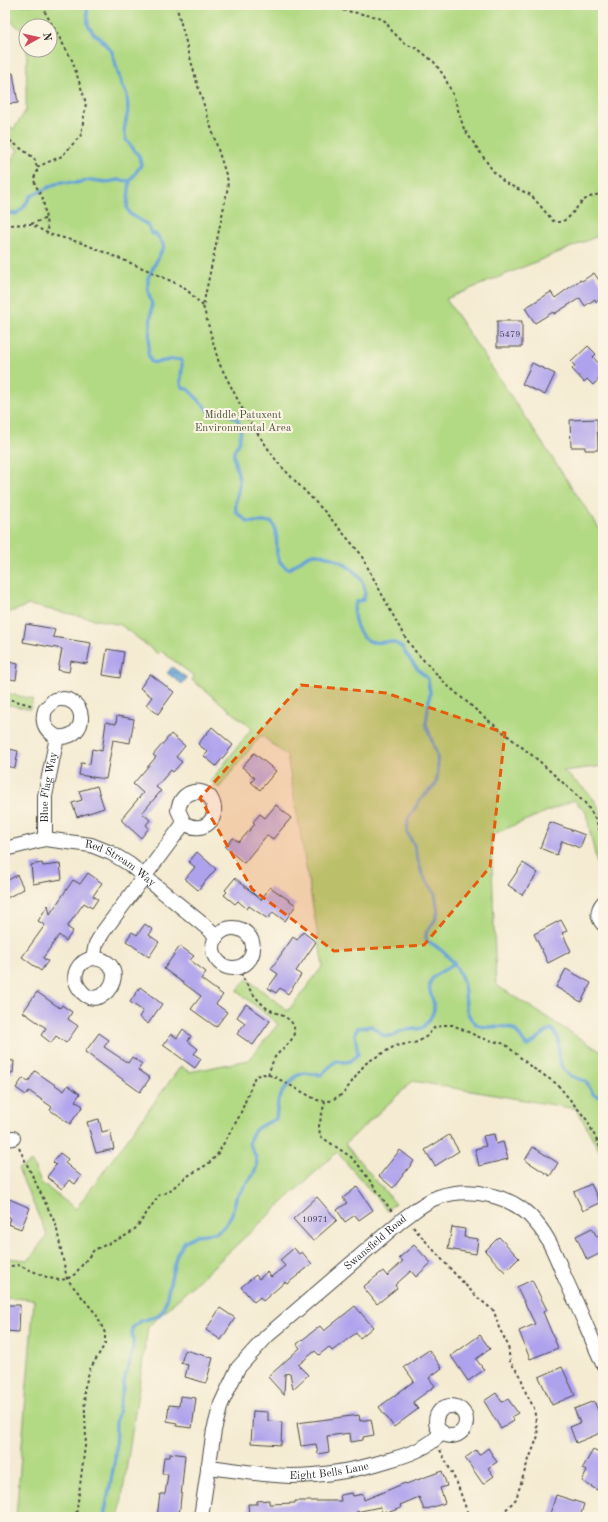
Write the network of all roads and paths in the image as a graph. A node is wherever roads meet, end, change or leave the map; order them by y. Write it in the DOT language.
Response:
graph roads {
  1 [pos="41,5"];
  2 [pos="176,5"];
  3 [pos="332,5"];
  4 [pos="5,138"];
  5 [pos="37,166"];
  6 [pos="603,193"];
  7 [pos="47,218"];
  8 [pos="31,224"];
  9 [pos="5,225"];
  10 [pos="49,234"];
  11 [pos="203,306"];
  12 [pos="5,698"];
  13 [pos="45,710"];
  14 [pos="57,737"];
  15 [pos="184,822"];
  16 [pos="45,839"];
  17 [pos="603,846"];
  18 [pos="5,849"];
  19 [pos="144,876"];
  20 [pos="603,903"];
  21 [pos="603,924"];
  22 [pos="217,936"];
  23 [pos="93,958"];
  24 [pos="239,967"];
  25 [pos="268,1075"];
  26 [pos="325,1102"];
  27 [pos="9,1139"];
  28 [pos="603,1153"];
  29 [pos="402,1220"];
  30 [pos="5,1267"];
  31 [pos="67,1279"];
  32 [pos="603,1364"];
  33 [pos="439,1436"];
  34 [pos="208,1467"];
  35 [pos="76,1517"];
  36 [pos="201,1517"];
  37 [pos="469,1517"];
  38 [pos="499,1517"];
  1 -- 5 [label="path"];
  2 -- 11 [label="path"];
  3 -- 6 [label="path"];
  4 -- 5 [label="path"];
  5 -- 7 [label="path"];
  7 -- 8 [label="path"];
  7 -- 10 [label="path"];
  8 -- 9 [label="path"];
  8 -- 10 [label="path"];
  10 -- 11 [label="path"];
  11 -- 17 [label="path"];
  12 -- 13 [label="path"];
  13 -- 14 [label="street, Blue Flag Way"];
  13 -- 14 [label="street, Blue Flag Way"];
  14 -- 16 [label="street, Blue Flag Way"];
  15 -- 19 [label="street"];
  16 -- 18 [label="street, Red Stream Way"];
  16 -- 19 [label="street, Red Stream Way"];
  19 -- 22 [label="street, Red Stream Way"];
  19 -- 23 [label="street"];
  20 -- 21 [label="street"];
  22 -- 24 [label="street"];
  22 -- 24 [label="street"];
  24 -- 25 [label="path"];
  25 -- 26 [label="path"];
  25 -- 31 [label="path"];
  26 -- 28 [label="path"];
  26 -- 29 [label="path"];
  27 -- 31 [label="path"];
  29 -- 32 [label="street, Swansfield Road"];
  29 -- 34 [label="street, Swansfield Road"];
  29 -- 38 [label="path"];
  30 -- 31 [label="path"];
  31 -- 35 [label="path"];
  33 -- 34 [label="street, Eight Bells Lane"];
  33 -- 37 [label="path"];
  34 -- 36 [label="street, Swansfield Road"];
}
